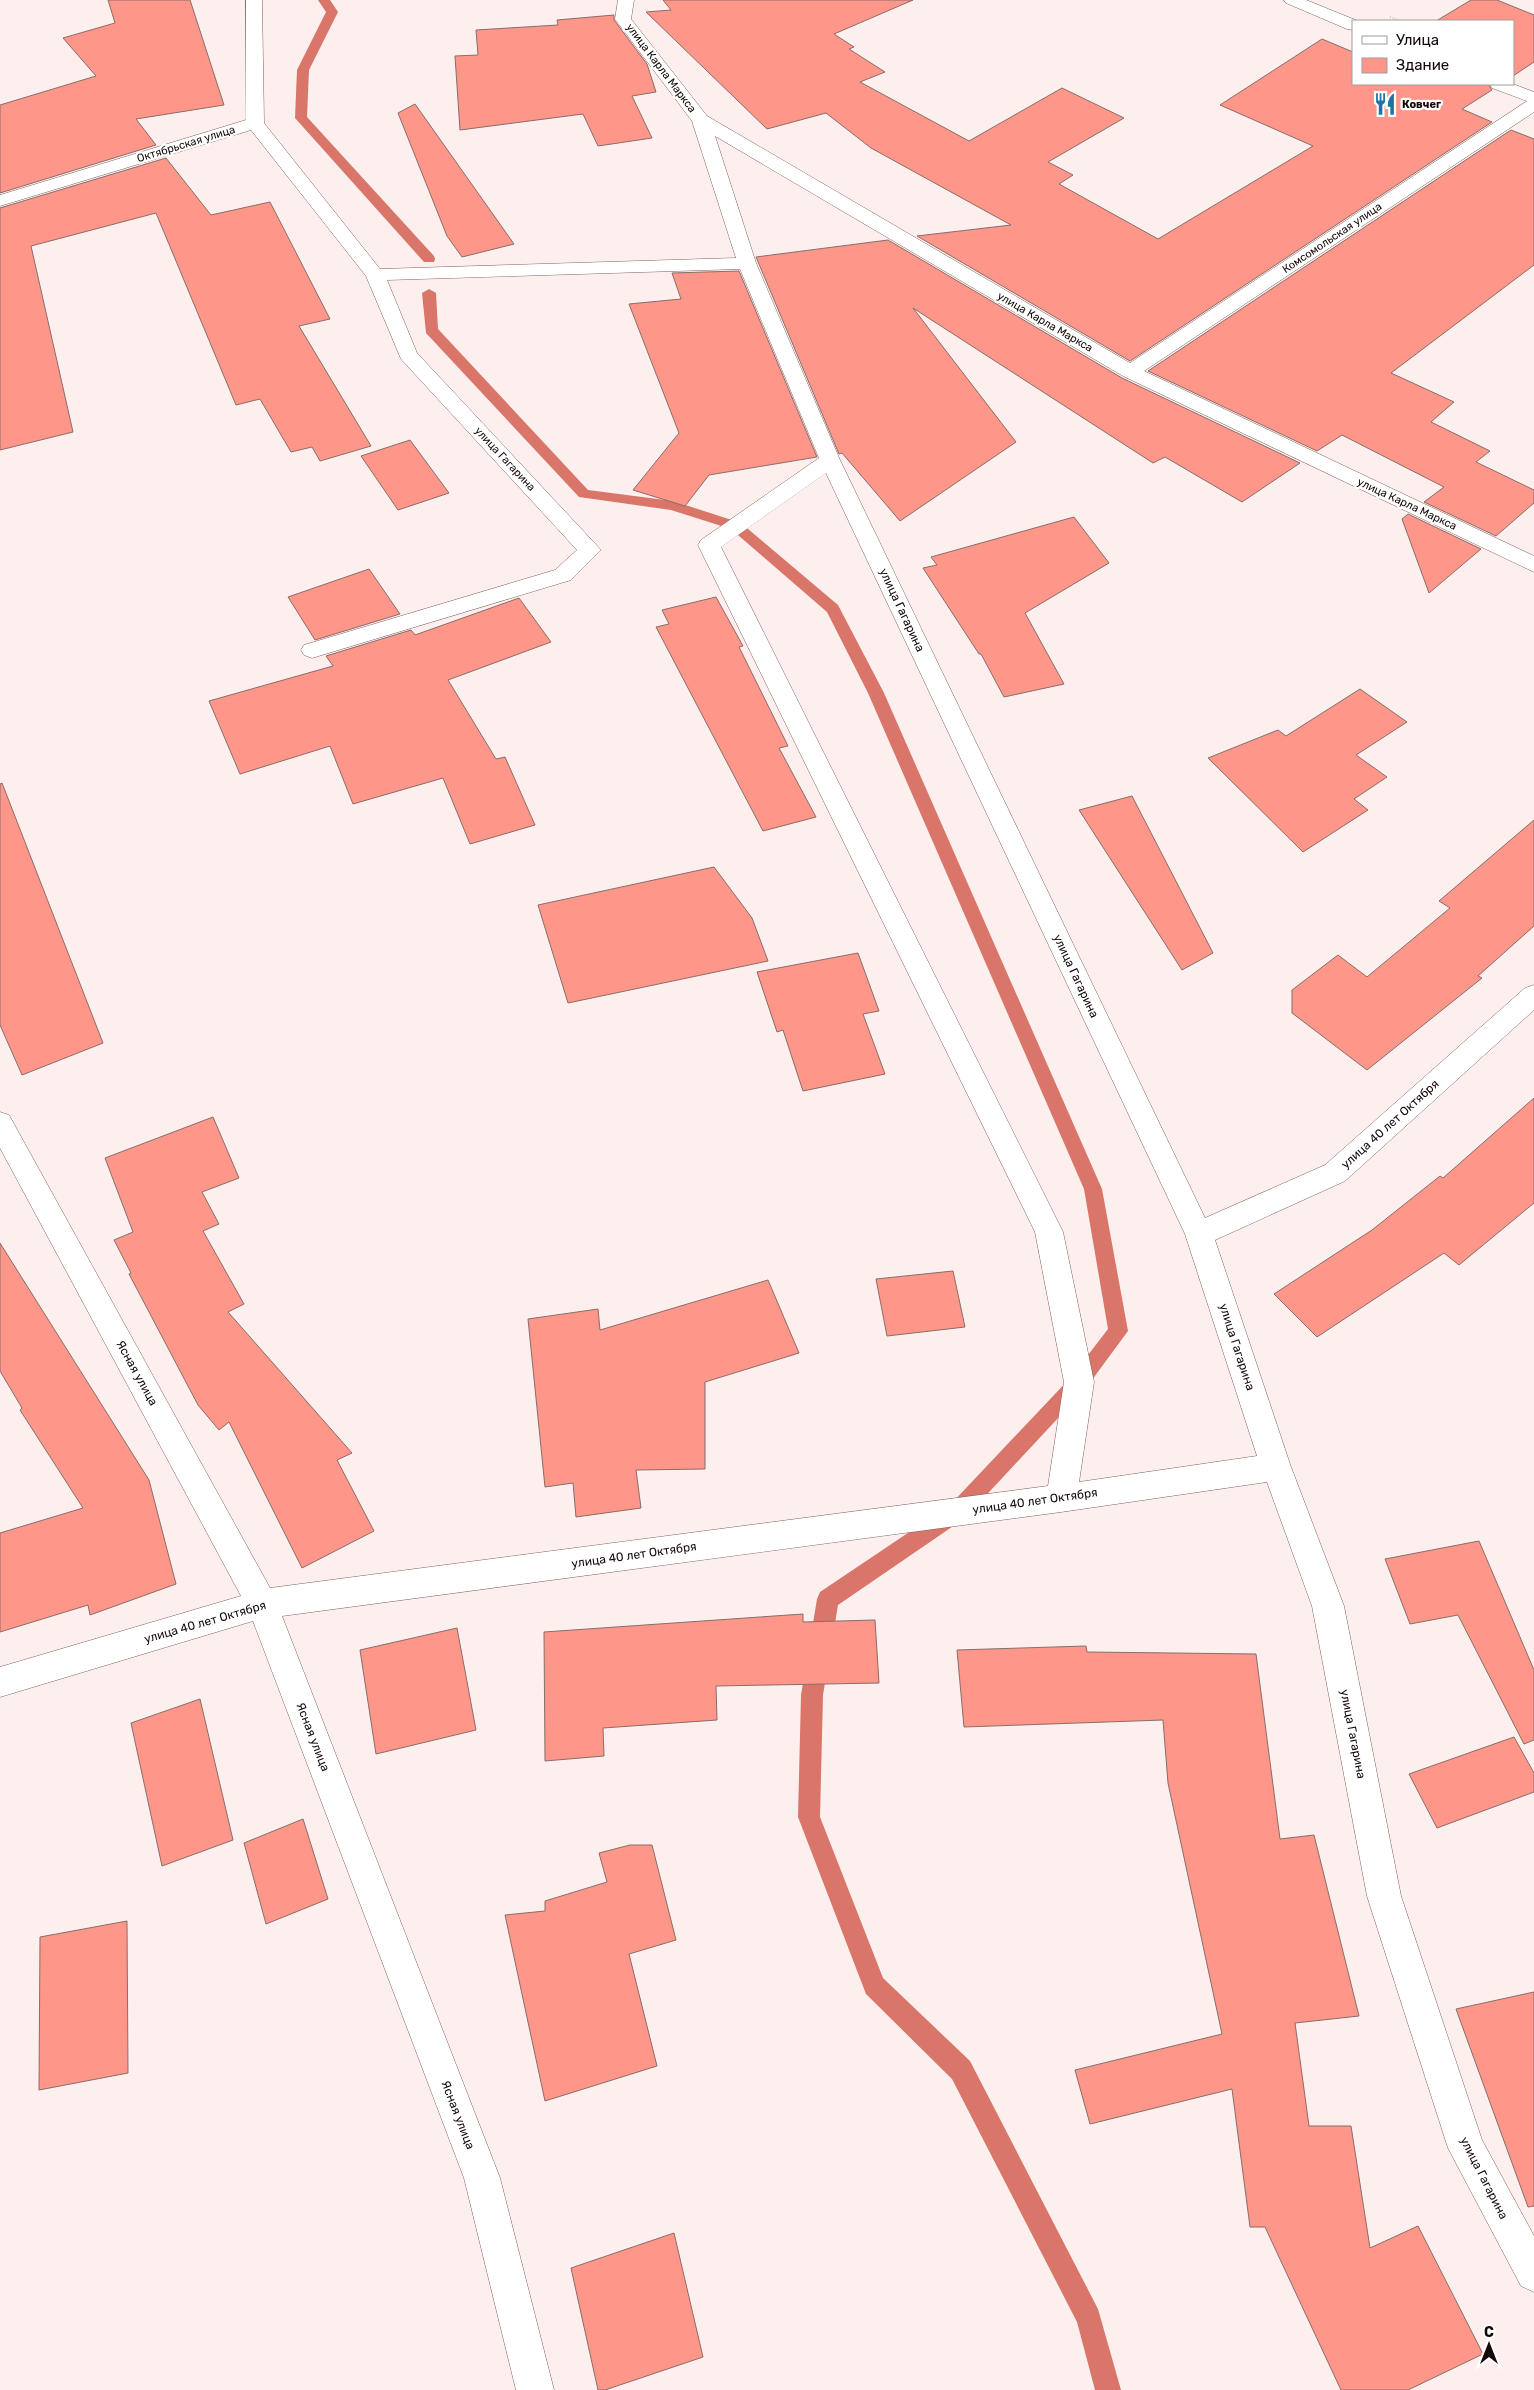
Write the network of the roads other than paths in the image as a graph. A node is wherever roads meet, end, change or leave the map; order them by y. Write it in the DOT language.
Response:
graph roads {
  1 [pos="254,0"];
  2 [pos="626,0"];
  3 [pos="1292,0"];
  4 [pos="1352,25"];
  5 [pos="1501,85"];
  6 [pos="1534,98"];
  7 [pos="1534,104"];
  8 [pos="700,120"];
  9 [pos="255,123"];
  10 [pos="0,201"];
  11 [pos="747,263"];
  12 [pos="375,275"];
  13 [pos="1130,372"];
  14 [pos="830,460"];
  15 [pos="1534,564"];
  16 [pos="312,650"];
  17 [pos="1534,995"];
  18 [pos="0,1123"];
  19 [pos="1199,1234"];
  20 [pos="1276,1467"];
  21 [pos="1061,1498"];
  22 [pos="262,1604"];
  23 [pos="0,1682"];
  24 [pos="1534,2272"];
  25 [pos="535,2390"];
  1 -- 9 [label="street"];
  2 -- 8 [label="street, улица Карла Маркса"];
  3 -- 4 [label="street"];
  5 -- 6 [label="street"];
  7 -- 13 [label="street, Комсомольская улица"];
  8 -- 11 [label="street, улица Гагарина"];
  8 -- 13 [label="street, улица Карла Маркса"];
  9 -- 10 [label="street, Октябрьская улица"];
  9 -- 12 [label="street, улица Гагарина"];
  11 -- 12 [label="street"];
  11 -- 14 [label="street, улица Гагарина"];
  12 -- 16 [label="street, улица Гагарина"];
  13 -- 15 [label="street, улица Карла Маркса"];
  14 -- 19 [label="street, улица Гагарина"];
  14 -- 21 [label="street"];
  17 -- 19 [label="street, улица 40 лет Октября"];
  18 -- 22 [label="street, Ясная улица"];
  19 -- 20 [label="street, улица Гагарина"];
  20 -- 21 [label="street, улица 40 лет Октября"];
  20 -- 24 [label="street, улица Гагарина"];
  21 -- 22 [label="street, улица 40 лет Октября"];
  22 -- 23 [label="street, улица 40 лет Октября"];
  22 -- 25 [label="street, Ясная улица"];
}
